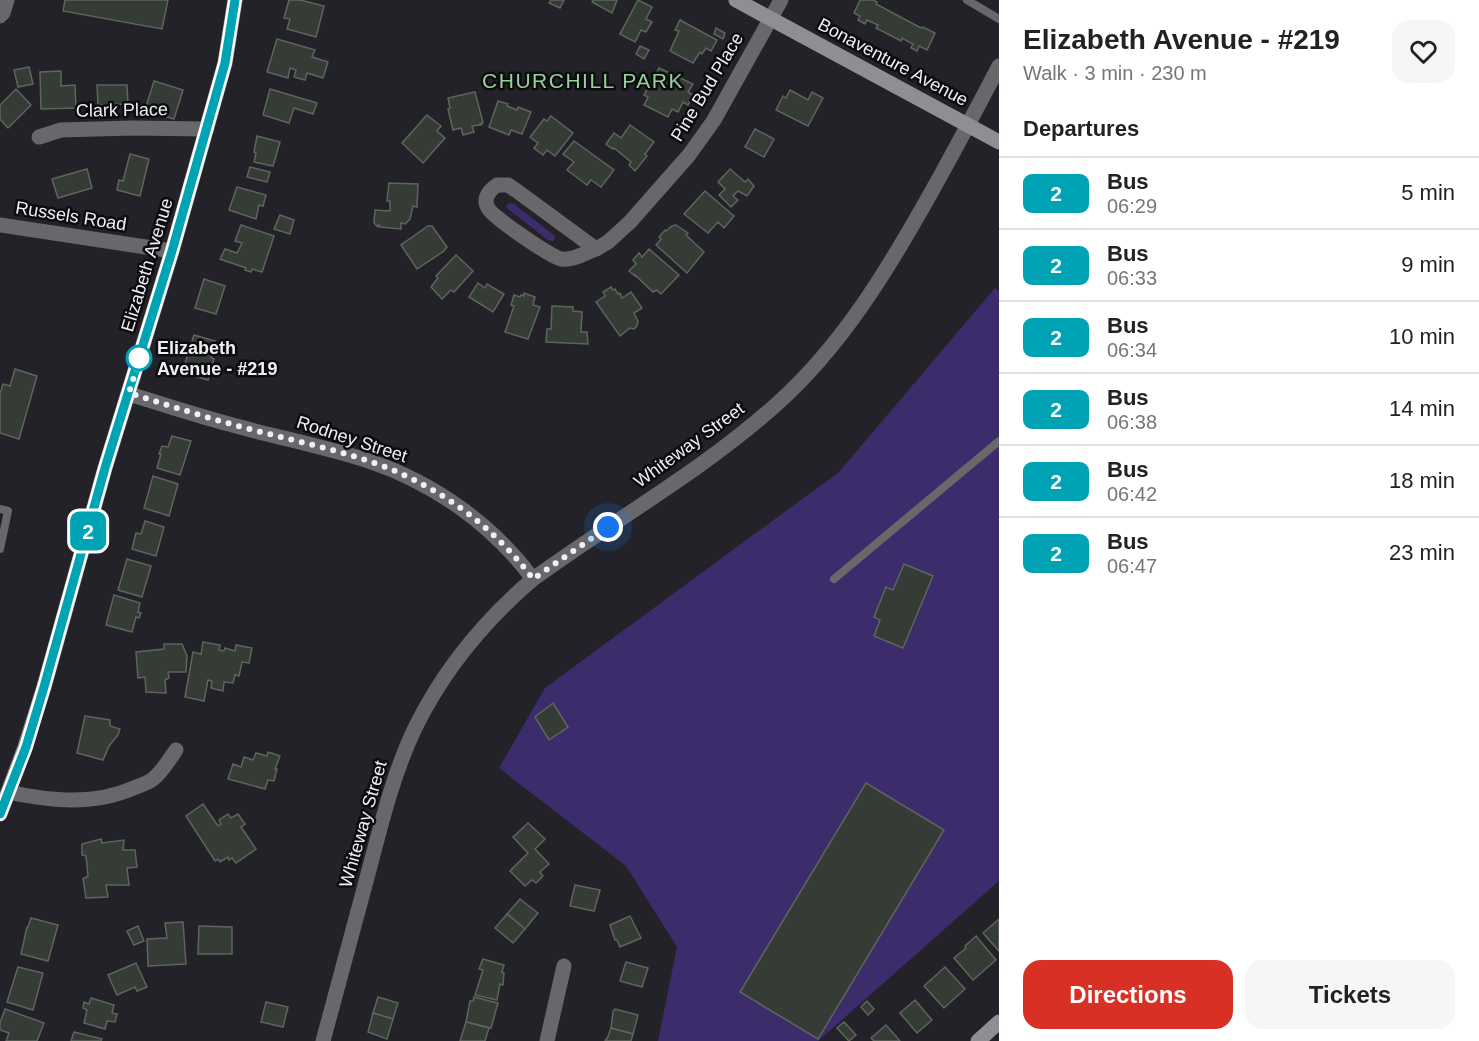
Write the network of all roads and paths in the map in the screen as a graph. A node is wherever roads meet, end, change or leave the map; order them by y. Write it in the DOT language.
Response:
graph roads {
  1 [pos="7,0"];
  2 [pos="235,0"];
  3 [pos="736,0"];
  4 [pos="781,0"];
  5 [pos="967,0"];
  6 [pos="0,16"];
  7 [pos="770,18"];
  8 [pos="999,19"];
  9 [pos="999,66"];
  10 [pos="969,125"];
  11 [pos="207,129"];
  12 [pos="39,137"];
  13 [pos="999,142"];
  14 [pos="0,225"];
  15 [pos="596,249"];
  16 [pos="172,251"];
  17 [pos="129,393"];
  18 [pos="999,441"];
  19 [pos="0,509"];
  20 [pos="0,549"];
  21 [pos="533,579"];
  22 [pos="834,579"];
  23 [pos="176,750"];
  24 [pos="8,792"];
  25 [pos="0,814"];
  26 [pos="564,966"];
  27 [pos="999,1022"];
  28 [pos="322,1041"];
  29 [pos="547,1041"];
  30 [pos="978,1041"];
  1 -- 6 [label="street"];
  2 -- 11 [label="main road, Elizabeth Avenue"];
  3 -- 7 [label="main road, Bonaventure Avenue"];
  4 -- 7 [label="street, Pine Bud Place"];
  5 -- 8 [label="lane"];
  7 -- 10 [label="main road, Bonaventure Avenue"];
  7 -- 15 [label="street, Pine Bud Place"];
  9 -- 10 [label="street, Whiteway Street"];
  10 -- 13 [label="main road, Bonaventure Avenue"];
  10 -- 21 [label="street, Whiteway Street"];
  11 -- 12 [label="street, Clark Place"];
  11 -- 16 [label="main road, Elizabeth Avenue"];
  14 -- 16 [label="street, Russels Road"];
  15 -- 15 [label="street, Pine Bud Place"];
  16 -- 17 [label="main road, Elizabeth Avenue"];
  17 -- 21 [label="street, Rodney Street"];
  17 -- 24 [label="main road, Elizabeth Avenue"];
  18 -- 22 [label="lane"];
  19 -- 20 [label="lane"];
  21 -- 28 [label="street, Whiteway Street"];
  23 -- 24 [label="street"];
  24 -- 25 [label="main road, Elizabeth Avenue"];
  26 -- 29 [label="street"];
  27 -- 30 [label="main road"];
}
